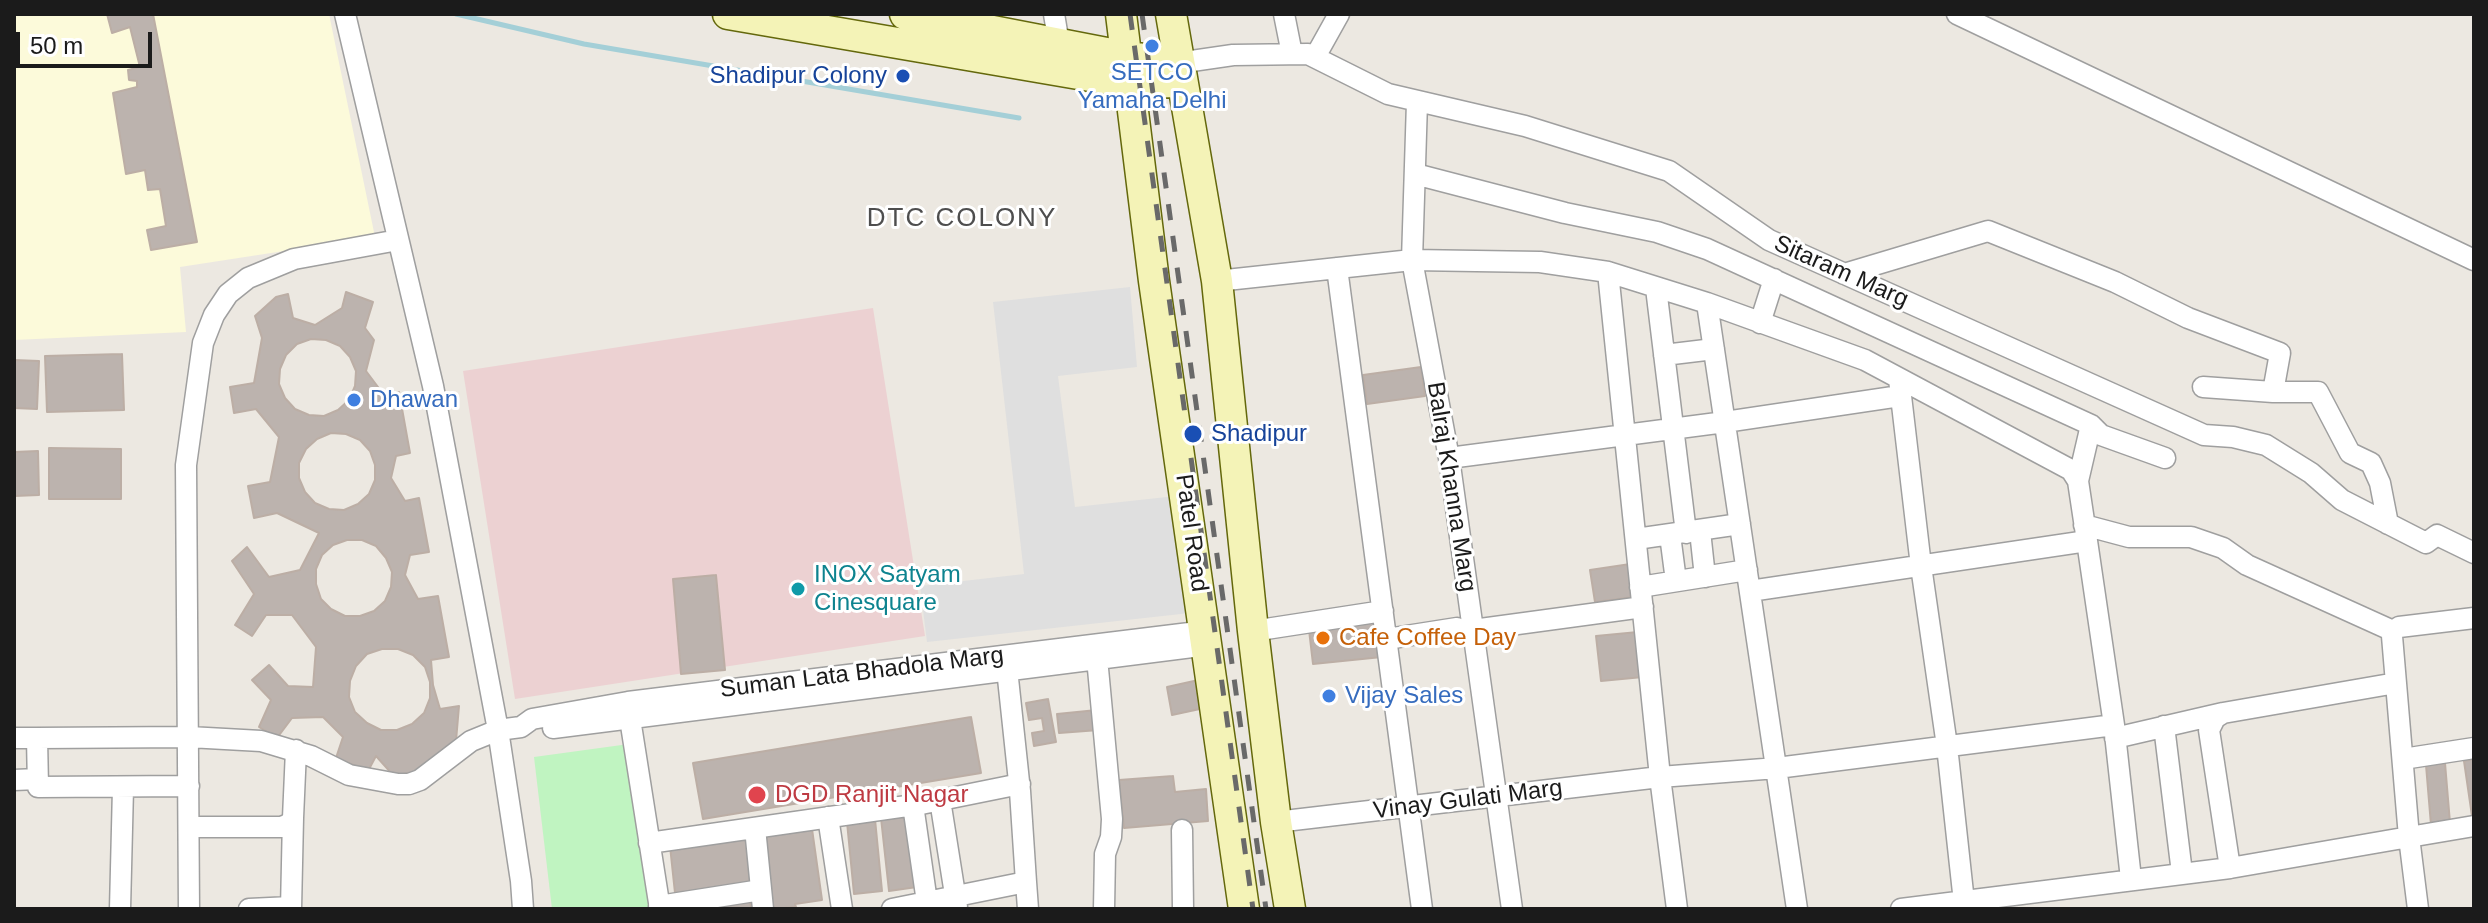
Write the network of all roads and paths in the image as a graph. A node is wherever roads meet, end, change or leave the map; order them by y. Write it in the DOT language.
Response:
graph roads {
  1 [pos="345,14"];
  2 [pos="728,14"];
  3 [pos="905,14"];
  4 [pos="1054,14"];
  5 [pos="1121,14"];
  6 [pos="1171,14"];
  7 [pos="1284,14"];
  8 [pos="1339,14"];
  9 [pos="1957,14"];
  10 [pos="1059,44"];
  11 [pos="1292,54"];
  12 [pos="1315,57"];
  13 [pos="1129,70"];
  14 [pos="1180,72"];
  15 [pos="1417,102"];
  16 [pos="1415,174"];
  17 [pos="398,240"];
  18 [pos="1412,260"];
  19 [pos="2474,260"];
  20 [pos="1337,268"];
  21 [pos="1608,272"];
  22 [pos="1844,274"];
  23 [pos="1774,279"];
  24 [pos="1217,281"];
  25 [pos="1656,288"];
  26 [pos="1707,303"];
  27 [pos="1760,323"];
  28 [pos="1714,349"];
  29 [pos="1664,355"];
  30 [pos="2203,387"];
  31 [pos="1899,388"];
  32 [pos="2273,392"];
  33 [pos="1725,422"];
  34 [pos="2091,425"];
  35 [pos="1673,429"];
  36 [pos="1625,435"];
  37 [pos="1449,458"];
  38 [pos="2165,458"];
  39 [pos="2078,481"];
  40 [pos="1740,524"];
  41 [pos="2388,524"];
  42 [pos="1685,533"];
  43 [pos="2086,533"];
  44 [pos="1636,539"];
  45 [pos="2474,553"];
  46 [pos="1921,566"];
  47 [pos="1747,570"];
  48 [pos="1705,577"];
  49 [pos="1676,581"];
  50 [pos="1750,591"];
  51 [pos="1642,597"];
  52 [pos="1383,611"];
  53 [pos="2474,618"];
  54 [pos="1465,629"];
  55 [pos="1253,631"];
  56 [pos="2393,631"];
  57 [pos="1207,638"];
  58 [pos="1387,639"];
  59 [pos="1097,658"];
  60 [pos="1007,669"];
  61 [pos="2396,683"];
  62 [pos="629,709"];
  63 [pos="2223,713"];
  64 [pos="2164,726"];
  65 [pos="498,730"];
  66 [pos="2115,732"];
  67 [pos="189,737"];
  68 [pos="14,738"];
  69 [pos="37,738"];
  70 [pos="1947,746"];
  71 [pos="2474,748"];
  72 [pos="296,750"];
  73 [pos="2403,759"];
  74 [pos="1777,768"];
  75 [pos="1660,777"];
  76 [pos="38,779"];
  77 [pos="14,780"];
  78 [pos="1020,784"];
  79 [pos="189,786"];
  80 [pos="123,788"];
  81 [pos="1497,797"];
  82 [pos="940,800"];
  83 [pos="913,805"];
  84 [pos="1408,807"];
  85 [pos="828,817"];
  86 [pos="293,818"];
  87 [pos="1276,822"];
  88 [pos="2474,826"];
  89 [pos="189,827"];
  90 [pos="755,828"];
  91 [pos="1182,830"];
  92 [pos="2409,837"];
  93 [pos="649,843"];
  94 [pos="2230,868"];
  95 [pos="2182,873"];
  96 [pos="2131,879"];
  97 [pos="1026,882"];
  98 [pos="762,899"];
  99 [pos="1964,902"];
  100 [pos="2011,902"];
  101 [pos="956,903"];
  102 [pos="927,906"];
  103 [pos="291,908"];
  104 [pos="659,908"];
  105 [pos="1914,908"];
  106 [pos="120,909"];
  107 [pos="189,909"];
  108 [pos="249,909"];
  109 [pos="523,909"];
  110 [pos="842,909"];
  111 [pos="892,909"];
  112 [pos="1028,909"];
  113 [pos="1104,909"];
  114 [pos="1183,909"];
  115 [pos="1244,909"];
  116 [pos="1290,909"];
  117 [pos="1422,909"];
  118 [pos="1512,909"];
  119 [pos="1677,909"];
  120 [pos="1797,909"];
  121 [pos="2418,909"];
  1 -- 17 [label="street"];
  2 -- 13 [label="main road"];
  3 -- 10 [label="main road"];
  4 -- 10 [label="street"];
  5 -- 13 [label="main road, Patel Road"];
  6 -- 14 [label="main road, Patel Road"];
  7 -- 11 [label="street"];
  8 -- 12 [label="street"];
  9 -- 19 [label="street"];
  10 -- 13 [label="main road"];
  11 -- 12 [label="street, Sitaram Marg"];
  11 -- 14 [label="street, Sitaram Marg"];
  12 -- 15 [label="street, Sitaram Marg"];
  13 -- 14 [label="main road"];
  13 -- 57 [label="main road, Patel Road"];
  14 -- 24 [label="main road, Patel Road"];
  15 -- 16 [label="street, Balraj Khanna Marg"];
  15 -- 22 [label="street, Sitaram Marg"];
  16 -- 18 [label="street, Balraj Khanna Marg"];
  16 -- 23 [label="street"];
  17 -- 65 [label="street"];
  17 -- 67 [label="street"];
  18 -- 20 [label="street"];
  18 -- 21 [label="street"];
  18 -- 37 [label="street, Balraj Khanna Marg"];
  20 -- 24 [label="street"];
  20 -- 52 [label="street"];
  21 -- 25 [label="street"];
  21 -- 36 [label="street"];
  22 -- 32 [label="street"];
  22 -- 41 [label="street, Sitaram Marg"];
  23 -- 27 [label="street"];
  23 -- 34 [label="street"];
  24 -- 55 [label="main road, Patel Road"];
  25 -- 26 [label="street"];
  25 -- 29 [label="street"];
  26 -- 27 [label="street"];
  26 -- 28 [label="street"];
  27 -- 31 [label="street"];
  28 -- 29 [label="street"];
  28 -- 33 [label="street"];
  29 -- 35 [label="street"];
  30 -- 32 [label="street"];
  31 -- 33 [label="street"];
  31 -- 39 [label="street"];
  31 -- 46 [label="street"];
  32 -- 41 [label="street"];
  33 -- 35 [label="street"];
  33 -- 40 [label="street"];
  34 -- 38 [label="street"];
  34 -- 39 [label="street"];
  35 -- 36 [label="street"];
  35 -- 42 [label="street"];
  36 -- 37 [label="street"];
  36 -- 44 [label="street"];
  37 -- 54 [label="street, Balraj Khanna Marg"];
  39 -- 43 [label="street"];
  40 -- 42 [label="street"];
  40 -- 47 [label="street"];
  41 -- 45 [label="street, Sitaram Marg"];
  42 -- 44 [label="street"];
  42 -- 48 [label="street"];
  42 -- 49 [label="street"];
  43 -- 46 [label="street"];
  43 -- 56 [label="street"];
  43 -- 66 [label="street"];
  44 -- 51 [label="street"];
  46 -- 50 [label="street"];
  46 -- 70 [label="street"];
  47 -- 48 [label="street"];
  47 -- 50 [label="street"];
  48 -- 49 [label="street"];
  49 -- 51 [label="street"];
  50 -- 74 [label="street"];
  51 -- 54 [label="street"];
  51 -- 75 [label="street"];
  52 -- 55 [label="street"];
  52 -- 58 [label="street"];
  53 -- 56 [label="street"];
  54 -- 58 [label="street"];
  54 -- 81 [label="street, Balraj Khanna Marg"];
  55 -- 87 [label="main road, Patel Road"];
  56 -- 61 [label="street"];
  57 -- 59 [label="street, Suman Lata Bhadola Marg"];
  57 -- 62 [label="street, Suman Lata Bhadola Marg"];
  57 -- 115 [label="main road, Patel Road"];
  58 -- 84 [label="street"];
  59 -- 60 [label="street, Suman Lata Bhadola Marg"];
  59 -- 113 [label="street"];
  60 -- 62 [label="street, Suman Lata Bhadola Marg"];
  60 -- 78 [label="street"];
  61 -- 63 [label="street, Vinay Gulati Marg"];
  61 -- 73 [label="street"];
  62 -- 65 [label="street, Suman Lata Bhadola Marg"];
  62 -- 93 [label="street"];
  63 -- 64 [label="street, Vinay Gulati Marg"];
  63 -- 94 [label="street"];
  64 -- 66 [label="street, Vinay Gulati Marg"];
  64 -- 95 [label="street"];
  65 -- 72 [label="street, Suman Lata Bhadola Marg"];
  65 -- 109 [label="street"];
  66 -- 70 [label="street, Vinay Gulati Marg"];
  66 -- 96 [label="street"];
  67 -- 69 [label="street, Suman Lata Bhadola Marg"];
  67 -- 72 [label="street, Suman Lata Bhadola Marg"];
  67 -- 79 [label="street"];
  68 -- 69 [label="street, Suman Lata Bhadola Marg"];
  69 -- 76 [label="street"];
  70 -- 74 [label="street, Vinay Gulati Marg"];
  70 -- 99 [label="street"];
  71 -- 73 [label="street"];
  72 -- 86 [label="street"];
  73 -- 92 [label="street"];
  74 -- 75 [label="street, Vinay Gulati Marg"];
  74 -- 120 [label="street"];
  75 -- 81 [label="street, Vinay Gulati Marg"];
  75 -- 119 [label="street"];
  76 -- 77 [label="street"];
  76 -- 80 [label="street"];
  78 -- 82 [label="street"];
  78 -- 97 [label="street"];
  79 -- 80 [label="street"];
  79 -- 89 [label="street"];
  80 -- 106 [label="street"];
  81 -- 84 [label="street, Vinay Gulati Marg"];
  81 -- 118 [label="street, Balraj Khanna Marg"];
  82 -- 83 [label="street"];
  82 -- 101 [label="street"];
  83 -- 85 [label="street"];
  83 -- 102 [label="street"];
  84 -- 87 [label="street, Vinay Gulati Marg"];
  84 -- 117 [label="street"];
  85 -- 90 [label="street"];
  85 -- 110 [label="street"];
  86 -- 89 [label="street"];
  86 -- 103 [label="street"];
  87 -- 116 [label="main road, Patel Road"];
  88 -- 92 [label="street"];
  89 -- 107 [label="street"];
  90 -- 93 [label="street"];
  90 -- 98 [label="street"];
  91 -- 114 [label="street"];
  92 -- 94 [label="street"];
  92 -- 121 [label="street"];
  93 -- 104 [label="street"];
  94 -- 95 [label="street"];
  95 -- 96 [label="street"];
  96 -- 100 [label="street"];
  97 -- 101 [label="street"];
  97 -- 112 [label="street"];
  98 -- 104 [label="street"];
  99 -- 100 [label="street"];
  99 -- 105 [label="street"];
  101 -- 102 [label="street"];
  102 -- 111 [label="street"];
  103 -- 108 [label="street"];
}
